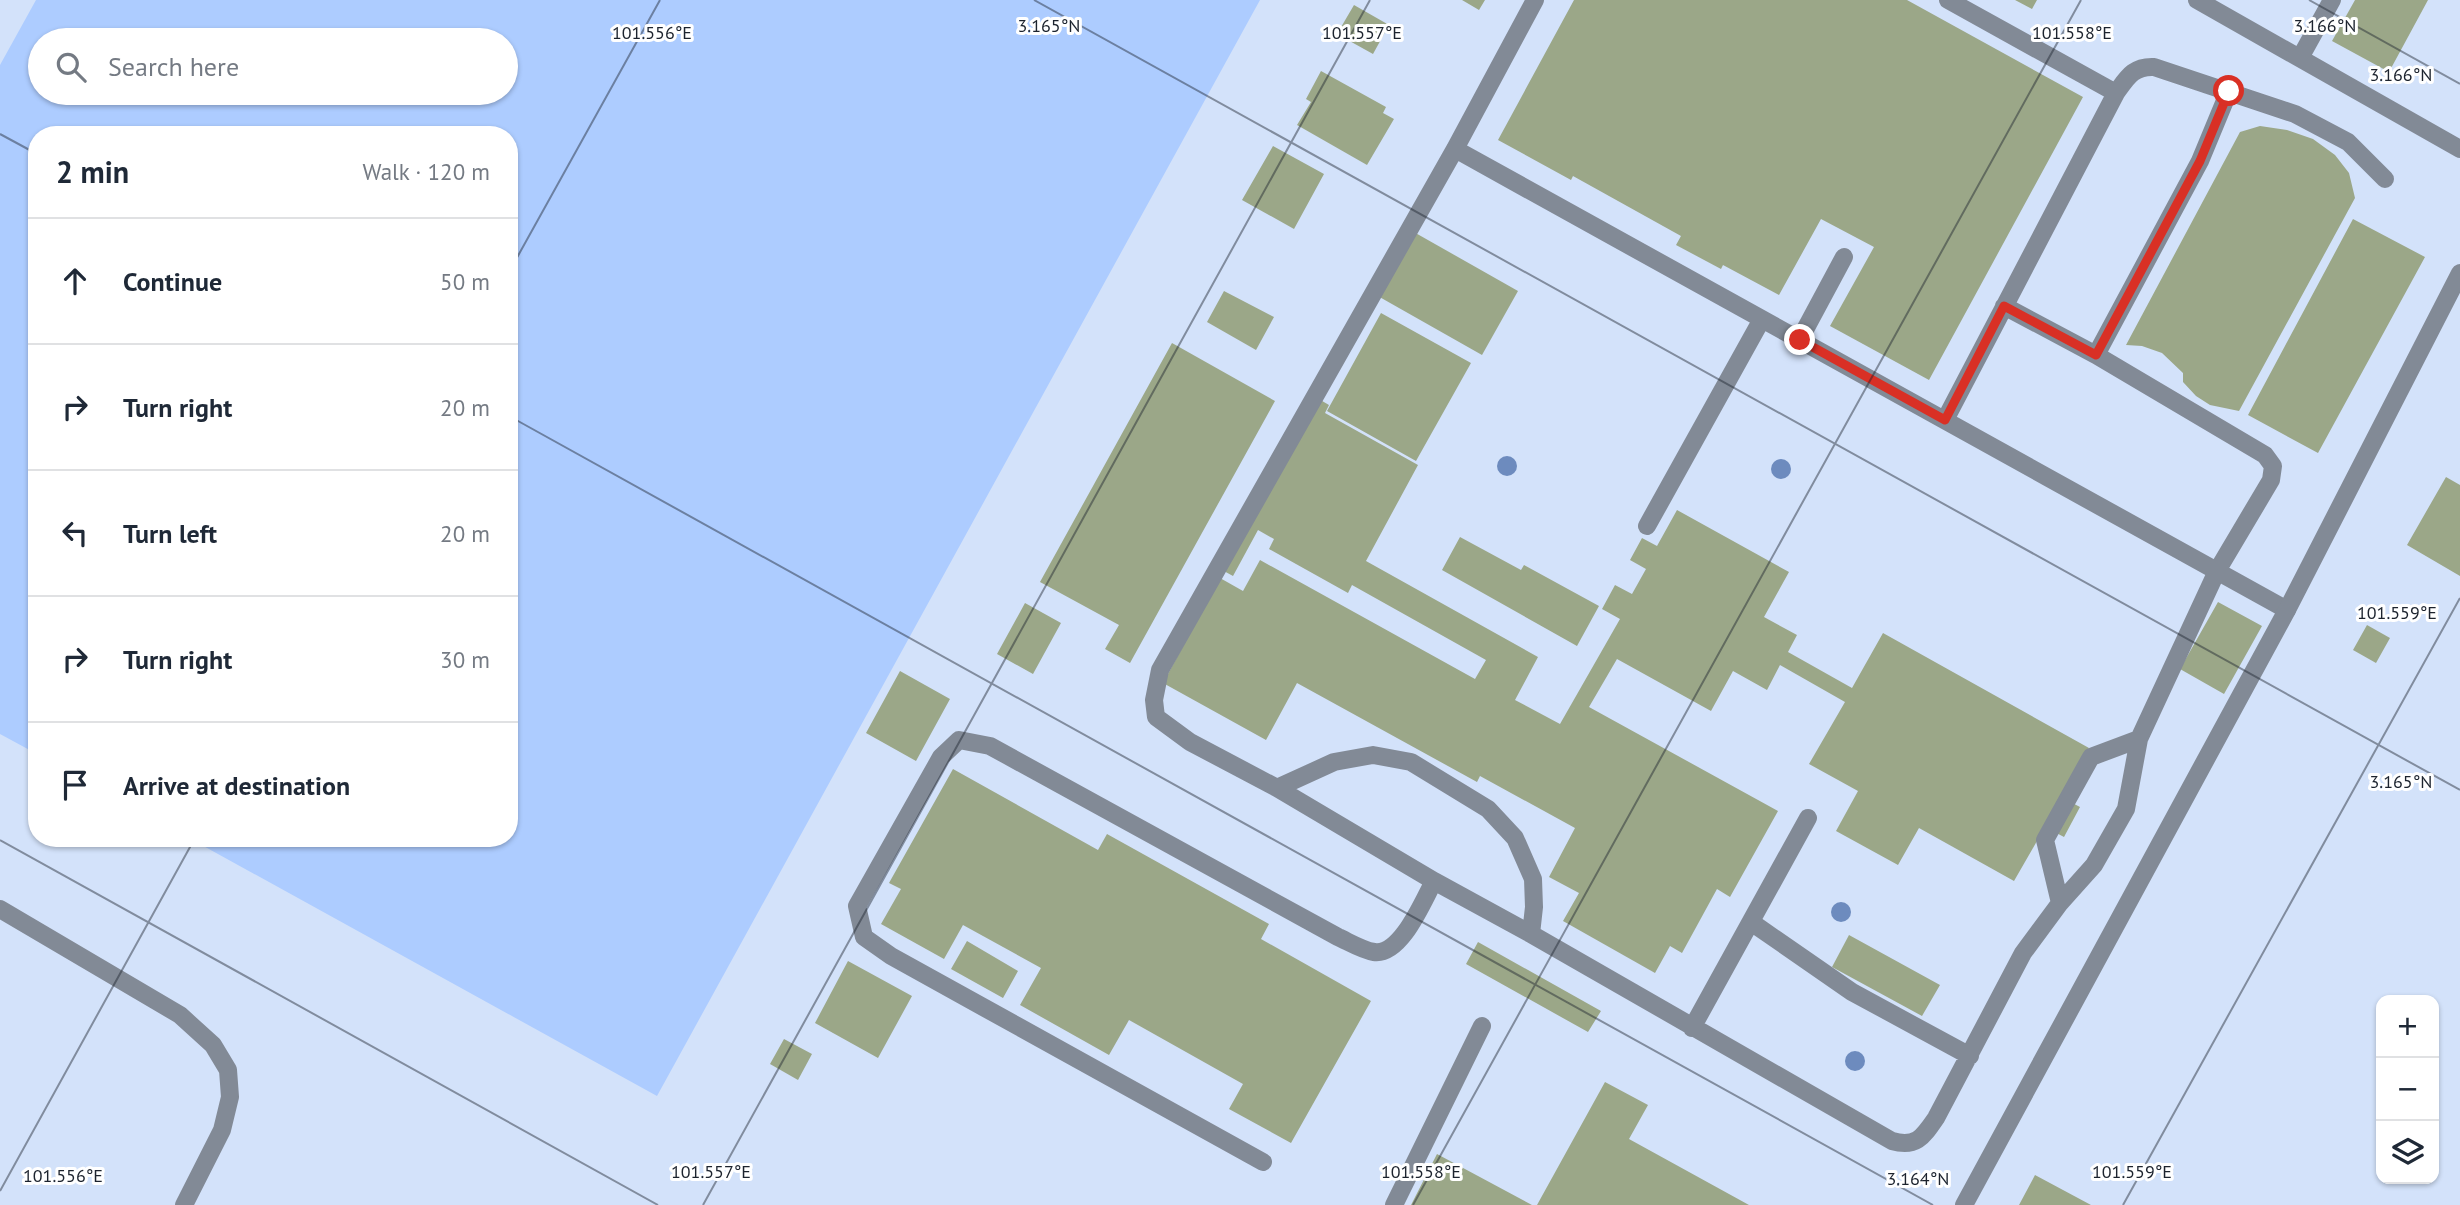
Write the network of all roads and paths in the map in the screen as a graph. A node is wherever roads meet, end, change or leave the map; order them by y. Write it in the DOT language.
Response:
graph roads {
  1 [pos="1535,0"];
  2 [pos="1948,0"];
  3 [pos="2197,0"];
  4 [pos="2332,0"];
  5 [pos="2300,58"];
  6 [pos="2229,91"];
  7 [pos="2116,93"];
  8 [pos="1455,149"];
  9 [pos="2460,149"];
  10 [pos="2385,179"];
  11 [pos="1844,257"];
  12 [pos="2460,273"];
  13 [pos="2004,306"];
  14 [pos="1762,319"];
  15 [pos="1800,340"];
  16 [pos="2096,355"];
  17 [pos="1945,420"];
  18 [pos="1647,526"];
  19 [pos="2217,571"];
  20 [pos="2287,610"];
  21 [pos="2138,739"];
  22 [pos="1277,788"];
  23 [pos="1808,818"];
  24 [pos="1434,881"];
  25 [pos="2060,903"];
  26 [pos="0,909"];
  27 [pos="1751,922"];
  28 [pos="1531,934"];
  29 [pos="1482,1026"];
  30 [pos="1692,1028"];
  31 [pos="1970,1056"];
  32 [pos="1263,1162"];
  33 [pos="184,1205"];
  34 [pos="1394,1205"];
  35 [pos="1964,1205"];
  1 -- 8 [label="street"];
  2 -- 7 [label="street"];
  3 -- 5 [label="street"];
  4 -- 5 [label="street"];
  5 -- 9 [label="street"];
  6 -- 7 [label="street"];
  6 -- 10 [label="street"];
  6 -- 16 [label="street"];
  7 -- 13 [label="street"];
  8 -- 14 [label="street"];
  8 -- 22 [label="street"];
  11 -- 15 [label="street"];
  12 -- 20 [label="street"];
  13 -- 16 [label="street"];
  13 -- 17 [label="street"];
  14 -- 15 [label="street"];
  14 -- 18 [label="street"];
  15 -- 17 [label="street"];
  16 -- 19 [label="street"];
  17 -- 19 [label="street"];
  19 -- 20 [label="street"];
  19 -- 21 [label="street"];
  20 -- 35 [label="street"];
  21 -- 25 [label="street"];
  21 -- 25 [label="street"];
  22 -- 24 [label="street"];
  22 -- 28 [label="street"];
  23 -- 27 [label="street"];
  24 -- 28 [label="street"];
  24 -- 32 [label="street"];
  25 -- 31 [label="street"];
  26 -- 33 [label="street"];
  27 -- 30 [label="street"];
  27 -- 31 [label="street"];
  28 -- 30 [label="street"];
  29 -- 34 [label="street"];
  30 -- 31 [label="street"];
}
